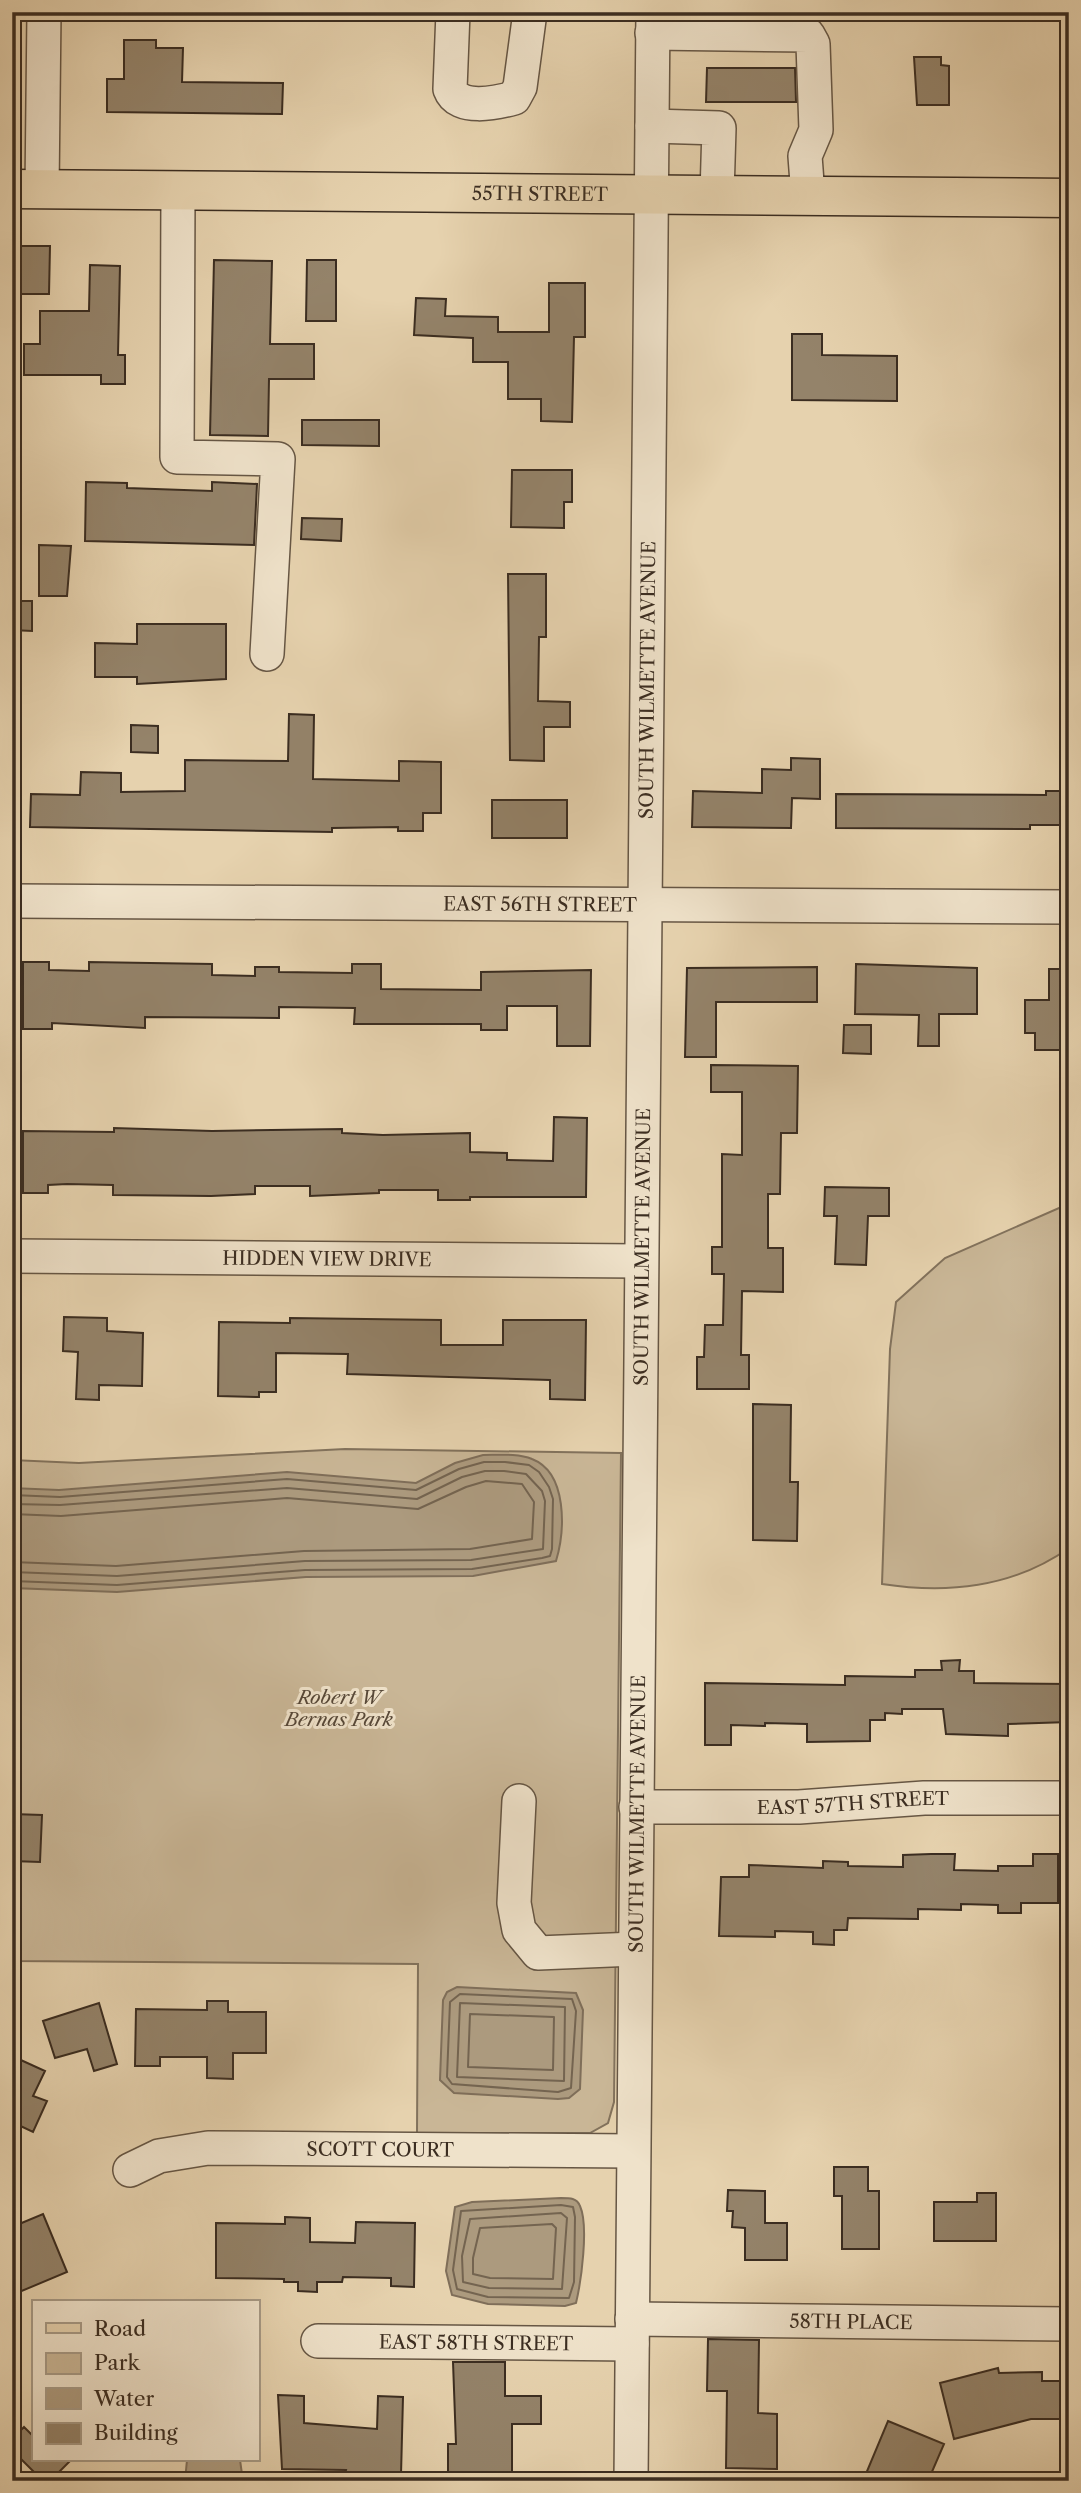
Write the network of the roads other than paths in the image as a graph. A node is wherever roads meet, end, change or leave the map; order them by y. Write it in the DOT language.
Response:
graph roads {
  1 [pos="44,12"];
  2 [pos="453,12"];
  3 [pos="530,12"];
  4 [pos="652,23"];
  5 [pos="652,126"];
  6 [pos="27,189"];
  7 [pos="178,190"];
  8 [pos="651,193"];
  9 [pos="718,194"];
  10 [pos="807,196"];
  11 [pos="1069,198"];
  12 [pos="267,654"];
  13 [pos="12,901"];
  14 [pos="644,905"];
  15 [pos="1069,907"];
  16 [pos="12,1256"];
  17 [pos="641,1261"];
  18 [pos="1069,1798"];
  19 [pos="519,1801"];
  20 [pos="636,1807"];
  21 [pos="635,1950"];
  22 [pos="633,2151"];
  23 [pos="130,2169"];
  24 [pos="1069,2324"];
  25 [pos="632,2332"];
  26 [pos="318,2341"];
  27 [pos="631,2481"];
  1 -- 6 [label="street"];
  2 -- 3 [label="street"];
  4 -- 5 [label="street, SOUTH WILMETTE AVENUE"];
  4 -- 10 [label="street"];
  5 -- 8 [label="street, SOUTH WILMETTE AVENUE"];
  5 -- 9 [label="street"];
  6 -- 7 [label="main road, 55TH STREET"];
  7 -- 8 [label="main road, 55TH STREET"];
  7 -- 12 [label="street"];
  8 -- 9 [label="main road, 55TH STREET"];
  8 -- 14 [label="street, SOUTH WILMETTE AVENUE"];
  9 -- 10 [label="main road, 55TH STREET"];
  10 -- 11 [label="main road, 55TH STREET"];
  13 -- 14 [label="street, EAST 56TH STREET"];
  14 -- 15 [label="street, EAST 56TH STREET"];
  14 -- 17 [label="street, SOUTH WILMETTE AVENUE"];
  16 -- 17 [label="street, HIDDEN VIEW DRIVE"];
  17 -- 20 [label="street, SOUTH WILMETTE AVENUE"];
  18 -- 20 [label="street, EAST 57TH STREET"];
  19 -- 21 [label="street"];
  20 -- 21 [label="street, SOUTH WILMETTE AVENUE"];
  21 -- 22 [label="street, SOUTH WILMETTE AVENUE"];
  22 -- 23 [label="street, SCOTT COURT"];
  22 -- 25 [label="street, SOUTH WILMETTE AVENUE"];
  24 -- 25 [label="street, 58TH PLACE"];
  25 -- 26 [label="street, EAST 58TH STREET"];
  25 -- 27 [label="street, SOUTH WILMETTE AVENUE"];
}
